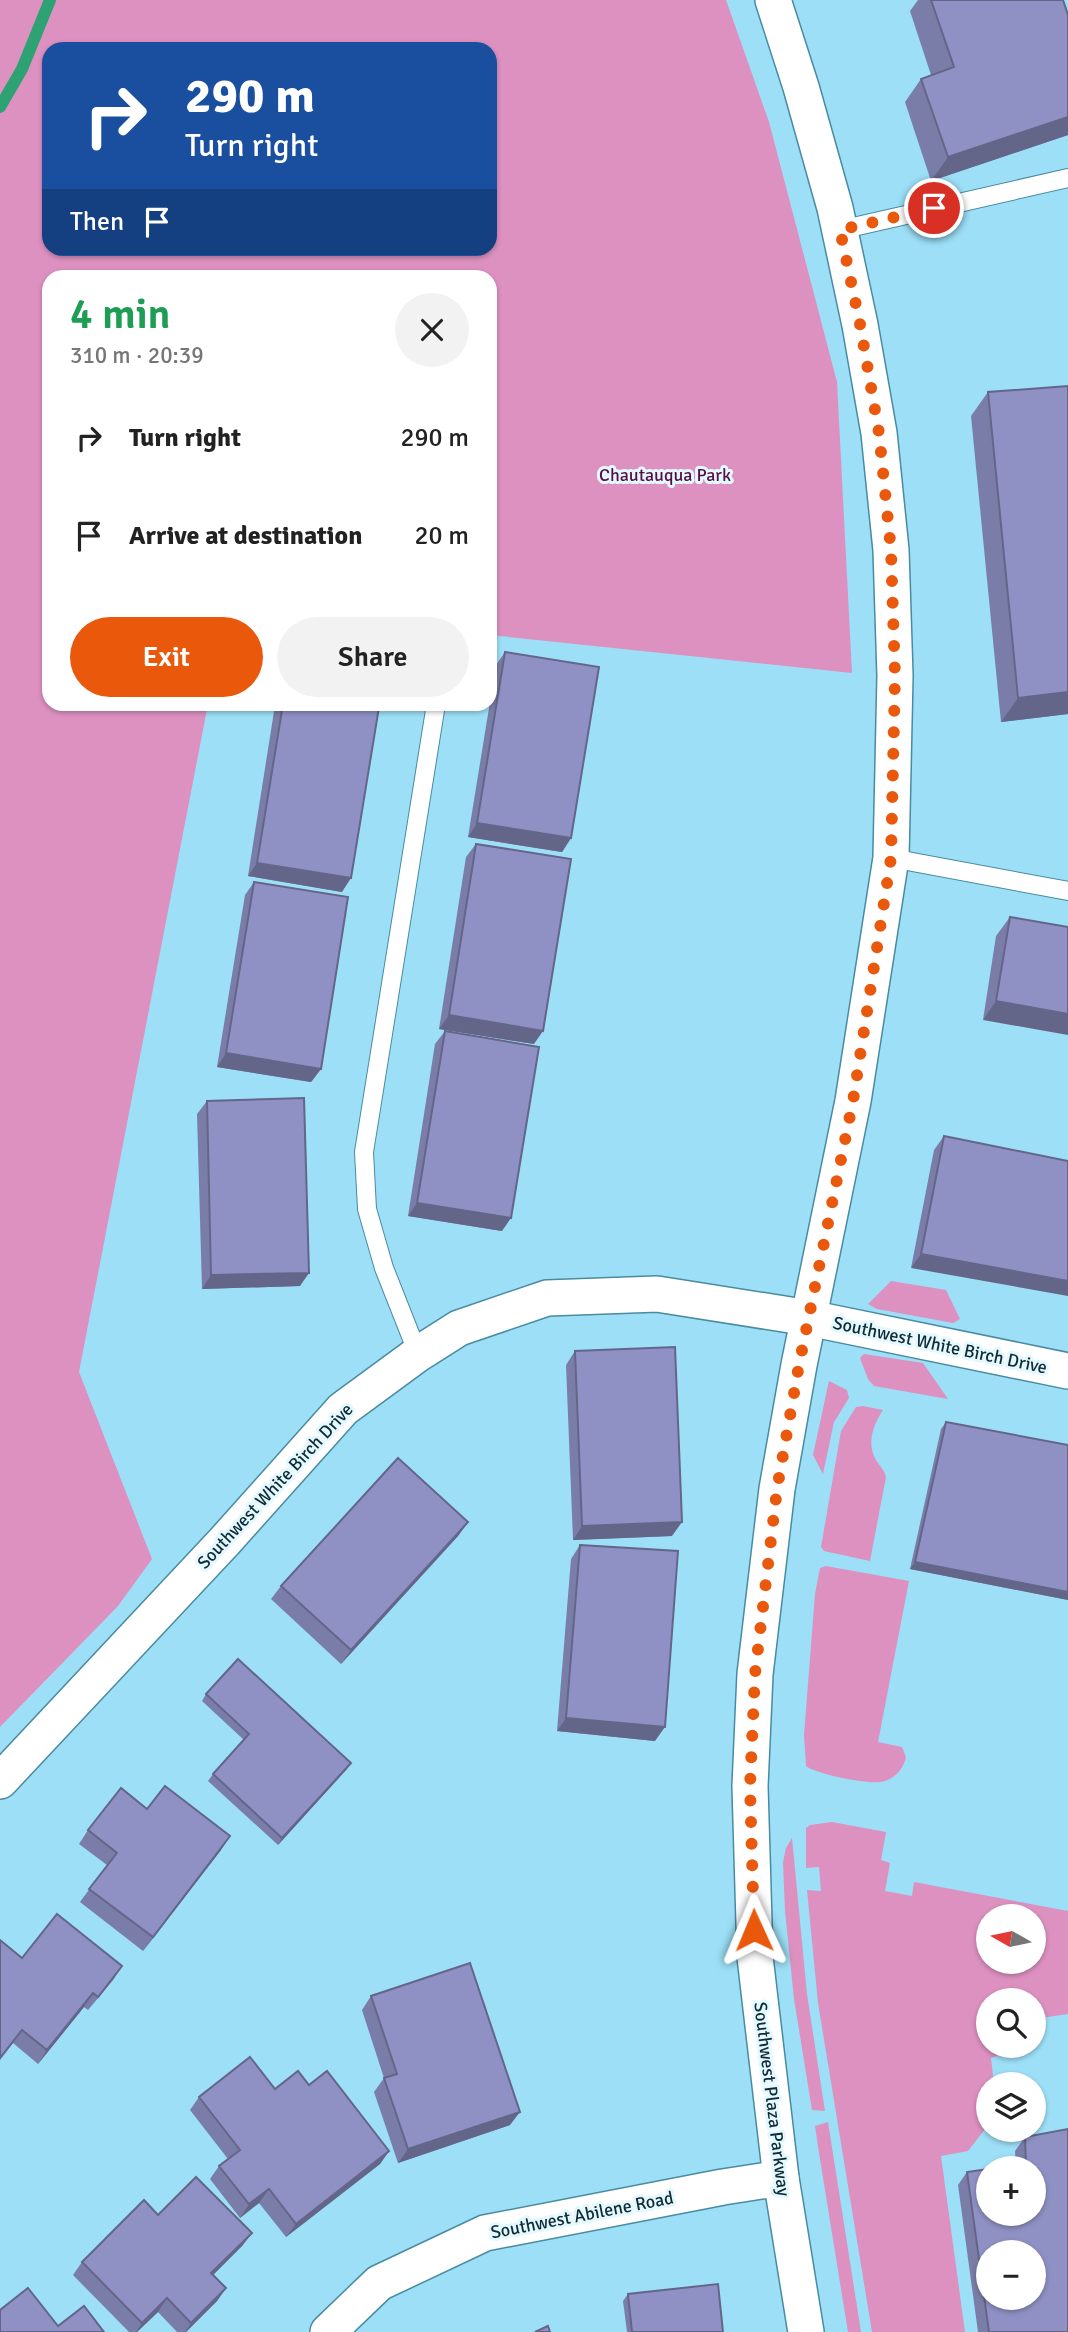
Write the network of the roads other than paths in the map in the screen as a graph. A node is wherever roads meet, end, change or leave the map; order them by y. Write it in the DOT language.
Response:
graph roads {
  1 [pos="773,0"];
  2 [pos="1068,178"];
  3 [pos="840,230"];
  4 [pos="435,711"];
  5 [pos="891,858"];
  6 [pos="1068,891"];
  7 [pos="809,1318"];
  8 [pos="418,1354"];
  9 [pos="1068,1371"];
  10 [pos="0,1781"];
  11 [pos="781,2178"];
  12 [pos="328,2332"];
  13 [pos="807,2332"];
  1 -- 3 [label="street, Southwest Plaza Parkway"];
  2 -- 3 [label="lane"];
  3 -- 5 [label="street, Southwest Plaza Parkway"];
  4 -- 8 [label="lane"];
  5 -- 6 [label="lane"];
  5 -- 7 [label="street, Southwest Plaza Parkway"];
  7 -- 8 [label="street, Southwest White Birch Drive"];
  7 -- 9 [label="street, Southwest White Birch Drive"];
  7 -- 11 [label="street, Southwest Plaza Parkway"];
  8 -- 10 [label="street, Southwest White Birch Drive"];
  11 -- 12 [label="street, Southwest Abilene Road"];
  11 -- 13 [label="street, Southwest Plaza Parkway"];
}
